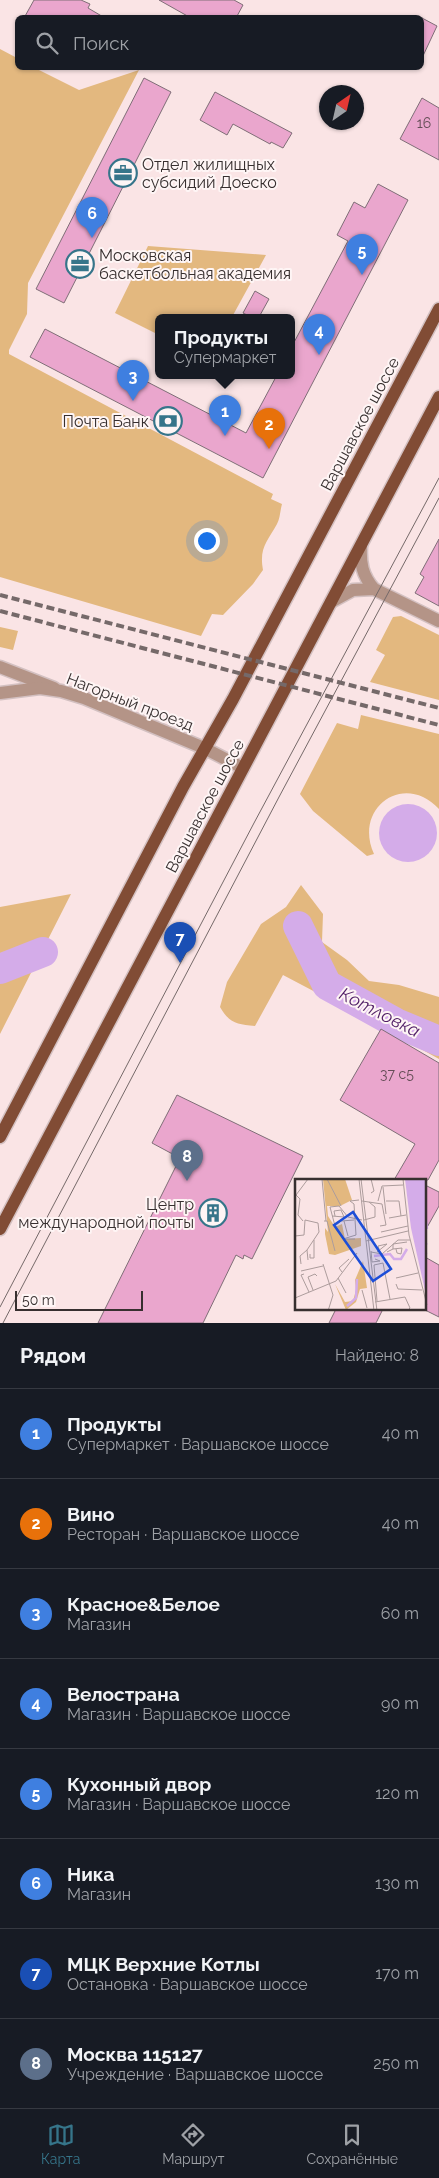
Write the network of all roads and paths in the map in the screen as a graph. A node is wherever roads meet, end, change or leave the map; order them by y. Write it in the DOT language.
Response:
graph roads {
  1 [pos="439,309"];
  2 [pos="439,397"];
  3 [pos="361,546"];
  4 [pos="374,588"];
  5 [pos="331,602"];
  6 [pos="439,621"];
  7 [pos="0,668"];
  8 [pos="61,691"];
  9 [pos="0,693"];
  10 [pos="204,748"];
  11 [pos="243,768"];
  12 [pos="0,1137"];
  13 [pos="0,1229"];
  1 -- 10 [label="main road, Варшавское шоссе"];
  2 -- 3 [label="main road, Варшавское шоссе"];
  3 -- 4 [label="street"];
  3 -- 5 [label="main road, Варшавское шоссе"];
  4 -- 5 [label="street"];
  4 -- 6 [label="street"];
  5 -- 11 [label="main road, Варшавское шоссе"];
  7 -- 8 [label="street"];
  8 -- 9 [label="street, Нагорный проезд"];
  8 -- 10 [label="street, Нагорный проезд"];
  10 -- 11 [label="street, Нагорный проезд"];
  10 -- 12 [label="main road, Варшавское шоссе"];
  11 -- 13 [label="main road, Варшавское шоссе"];
}
